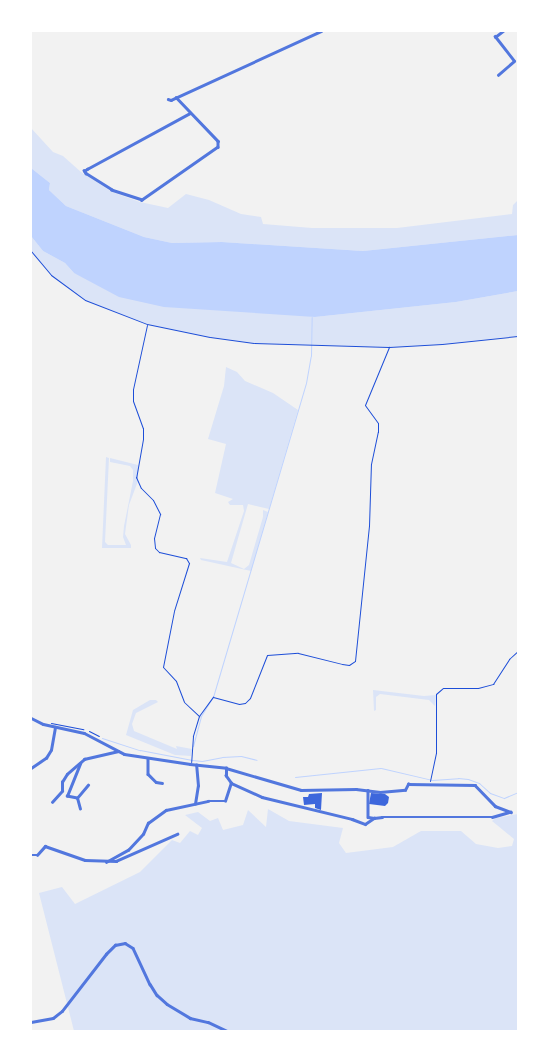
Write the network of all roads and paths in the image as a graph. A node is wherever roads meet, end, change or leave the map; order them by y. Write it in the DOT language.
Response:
graph roads {
  1 [pos="321,31"];
  2 [pos="503,31"];
  3 [pos="518,58"];
  4 [pos="514,61"];
  5 [pos="498,75"];
  6 [pos="176,97"];
  7 [pos="168,99"];
  8 [pos="190,113"];
  9 [pos="31,251"];
  10 [pos="147,324"];
  11 [pos="518,336"];
  12 [pos="389,347"];
  13 [pos="518,651"];
  14 [pos="199,716"];
  15 [pos="31,718"];
  16 [pos="55,726"];
  17 [pos="118,751"];
  18 [pos="148,758"];
  19 [pos="80,762"];
  20 [pos="190,762"];
  21 [pos="196,765"];
  22 [pos="31,768"];
  23 [pos="226,768"];
  24 [pos="430,781"];
  25 [pos="162,783"];
  26 [pos="231,783"];
  27 [pos="88,785"];
  28 [pos="368,790"];
  29 [pos="77,798"];
  30 [pos="52,802"];
  31 [pos="195,804"];
  32 [pos="80,809"];
  33 [pos="374,818"];
  34 [pos="177,834"];
  35 [pos="31,855"];
  36 [pos="106,862"];
  37 [pos="31,1022"];
  38 [pos="226,1031"];
  1 -- 6 [label="street"];
  2 -- 4 [label="street"];
  3 -- 4 [label="street"];
  4 -- 5 [label="street"];
  6 -- 7 [label="street"];
  6 -- 8 [label="street"];
  8 -- 8 [label="street"];
  9 -- 10 [label="path"];
  10 -- 12 [label="path"];
  10 -- 14 [label="path"];
  11 -- 12 [label="path"];
  12 -- 14 [label="path"];
  13 -- 24 [label="path"];
  14 -- 20 [label="path"];
  15 -- 16 [label="street"];
  16 -- 17 [label="street"];
  16 -- 22 [label="street"];
  17 -- 18 [label="street"];
  17 -- 19 [label="street"];
  18 -- 20 [label="street"];
  18 -- 25 [label="street"];
  19 -- 29 [label="street"];
  19 -- 30 [label="street"];
  20 -- 21 [label="street"];
  21 -- 23 [label="street"];
  21 -- 31 [label="street"];
  23 -- 26 [label="street"];
  23 -- 28 [label="street"];
  26 -- 31 [label="street"];
  26 -- 33 [label="street"];
  27 -- 29 [label="street"];
  28 -- 33 [label="street"];
  28 -- 33 [label="street"];
  29 -- 32 [label="street"];
  31 -- 36 [label="street"];
  34 -- 36 [label="street"];
  35 -- 36 [label="street"];
  37 -- 38 [label="street"];
}
